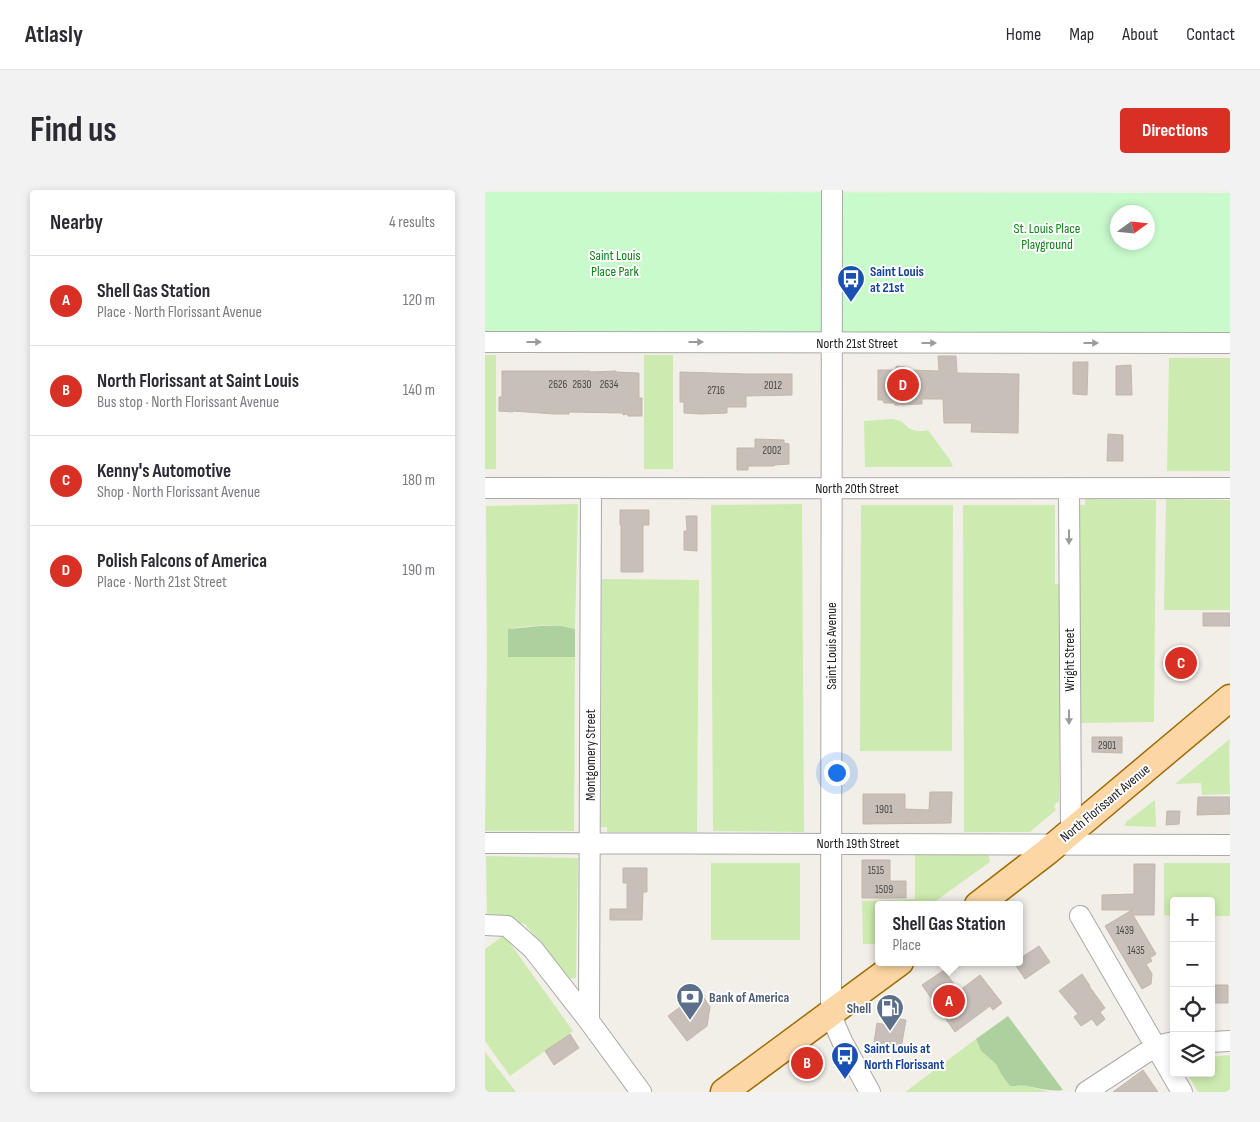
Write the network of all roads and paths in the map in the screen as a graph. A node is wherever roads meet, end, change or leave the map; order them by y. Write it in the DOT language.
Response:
graph roads {
  1 [pos="832,190"];
  2 [pos="485,342"];
  3 [pos="831,343"];
  4 [pos="1230,344"];
  5 [pos="485,488"];
  6 [pos="591,488"];
  7 [pos="831,488"];
  8 [pos="1069,488"];
  9 [pos="1230,488"];
  10 [pos="1230,698"];
  11 [pos="1063,838"];
  12 [pos="485,843"];
  13 [pos="590,843"];
  14 [pos="831,843"];
  15 [pos="1230,844"];
  16 [pos="983,901"];
  17 [pos="1080,916"];
  18 [pos="485,925"];
  19 [pos="895,966"];
  20 [pos="832,1012"];
  21 [pos="589,1021"];
  22 [pos="1230,1041"];
  23 [pos="1215,1042"];
  24 [pos="1165,1044"];
  25 [pos="641,1092"];
  26 [pos="724,1092"];
  27 [pos="870,1092"];
  28 [pos="1086,1092"];
  29 [pos="1182,1092"];
  1 -- 3 [label="street, Saint Louis Avenue"];
  2 -- 3 [label="street, North 21st Street, one-way"];
  3 -- 4 [label="street, North 21st Street, one-way"];
  3 -- 7 [label="street, Saint Louis Avenue"];
  5 -- 6 [label="street, North 20th Street"];
  6 -- 7 [label="street, North 20th Street"];
  6 -- 13 [label="street, Montgomery Street"];
  7 -- 8 [label="street, North 20th Street"];
  7 -- 14 [label="street, Saint Louis Avenue"];
  8 -- 9 [label="street, North 20th Street"];
  8 -- 11 [label="street, Wright Street, one-way"];
  10 -- 11 [label="main road, North Florissant Avenue"];
  11 -- 14 [label="street, North 19th Street"];
  11 -- 15 [label="street, North 19th Street"];
  11 -- 16 [label="main road, North Florissant Avenue"];
  12 -- 13 [label="street, North 19th Street"];
  13 -- 14 [label="street, North 19th Street"];
  13 -- 21 [label="street, Montgomery Street"];
  14 -- 20 [label="street, Saint Louis Avenue"];
  17 -- 24 [label="street"];
  18 -- 21 [label="street"];
  19 -- 20 [label="main road"];
  20 -- 26 [label="main road"];
  20 -- 27 [label="street, Saint Louis Avenue"];
  21 -- 25 [label="street"];
  22 -- 23 [label="street"];
  24 -- 28 [label="street"];
  24 -- 29 [label="street"];
}
